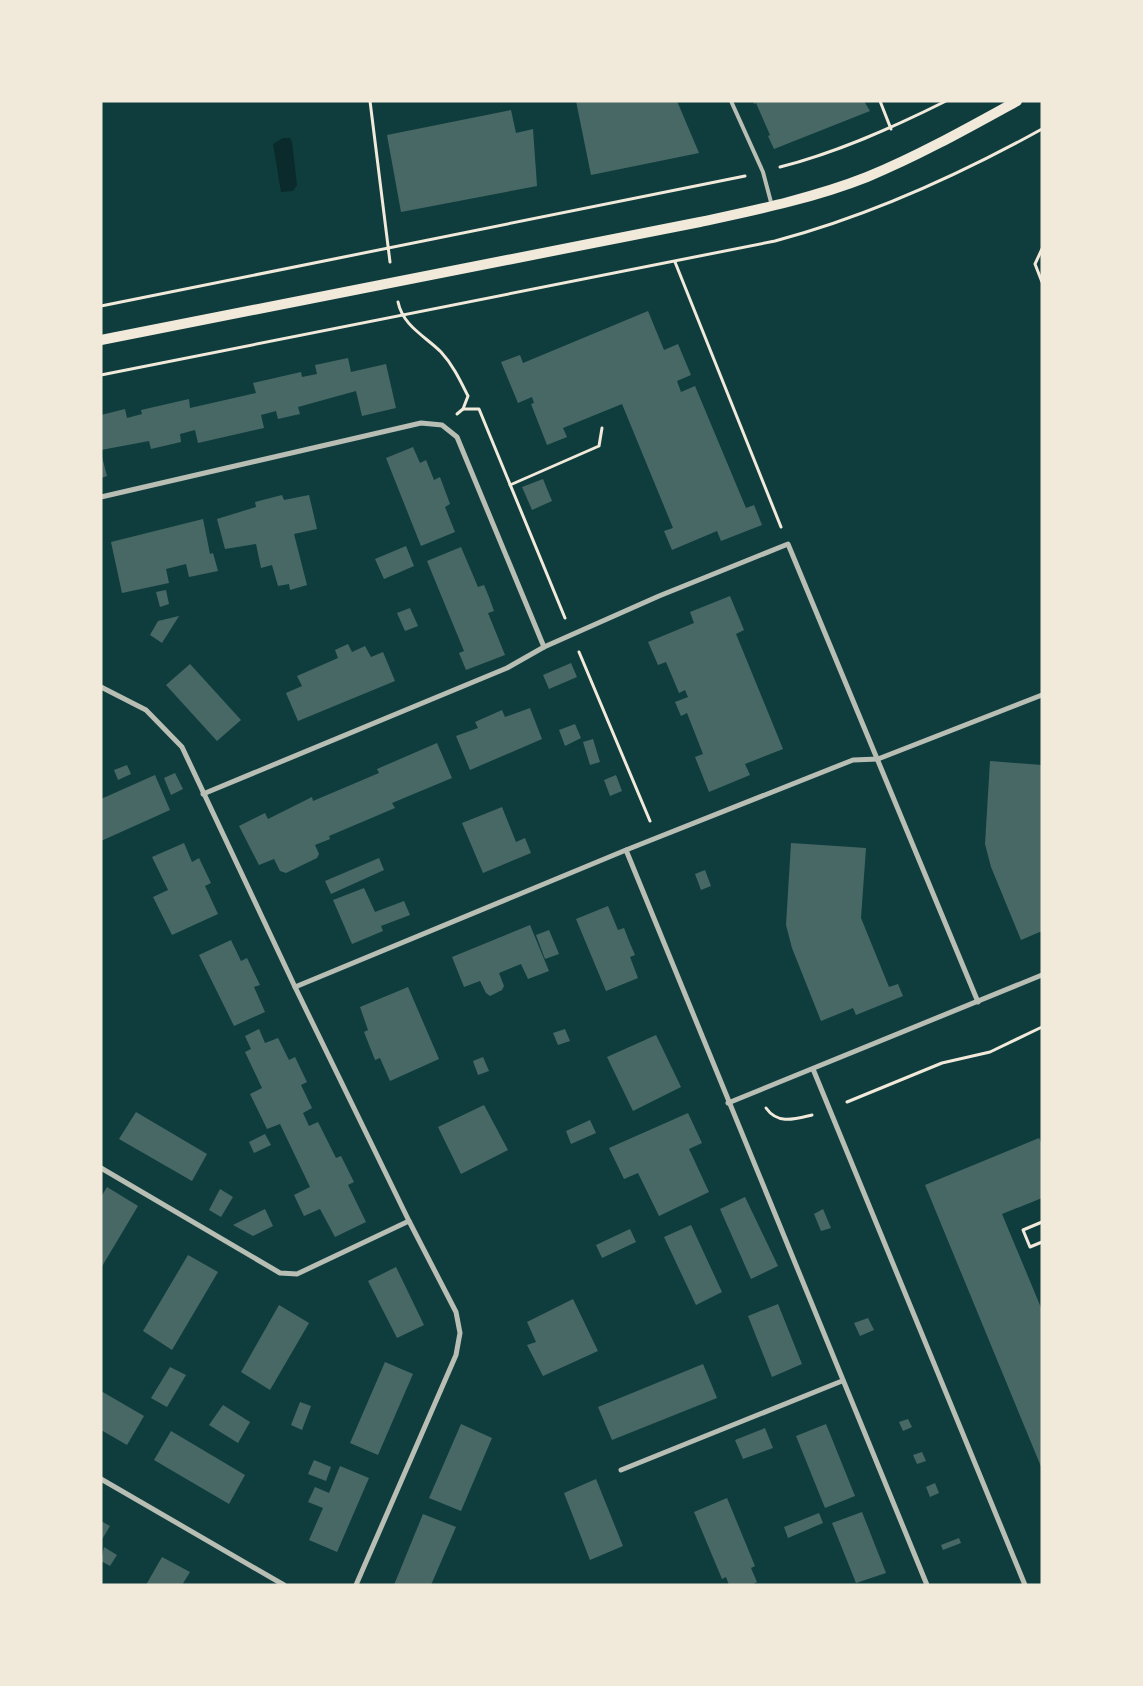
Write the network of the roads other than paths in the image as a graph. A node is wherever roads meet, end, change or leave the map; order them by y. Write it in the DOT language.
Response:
graph roads {
  1 [pos="731,101"];
  2 [pos="1017,101"];
  3 [pos="772,206"];
  4 [pos="101,340"];
  5 [pos="101,497"];
  6 [pos="544,647"];
  7 [pos="101,687"];
  8 [pos="1042,695"];
  9 [pos="878,759"];
  10 [pos="203,794"];
  11 [pos="626,850"];
  12 [pos="1042,976"];
  13 [pos="295,987"];
  14 [pos="978,1002"];
  15 [pos="813,1069"];
  16 [pos="728,1103"];
  17 [pos="101,1168"];
  18 [pos="409,1221"];
  19 [pos="842,1381"];
  20 [pos="621,1470"];
  21 [pos="101,1479"];
  22 [pos="284,1585"];
  23 [pos="356,1585"];
  24 [pos="927,1585"];
  25 [pos="1024,1585"];
  1 -- 3 [label="lane"];
  2 -- 3 [label="main road"];
  3 -- 4 [label="main road"];
  5 -- 6 [label="street"];
  6 -- 9 [label="street"];
  6 -- 10 [label="street"];
  7 -- 10 [label="street"];
  8 -- 9 [label="street"];
  9 -- 11 [label="street"];
  9 -- 14 [label="street"];
  10 -- 13 [label="street"];
  11 -- 13 [label="street"];
  11 -- 16 [label="street"];
  12 -- 14 [label="street"];
  13 -- 18 [label="street"];
  14 -- 15 [label="street"];
  15 -- 16 [label="street"];
  15 -- 25 [label="street"];
  16 -- 19 [label="street"];
  17 -- 18 [label="street"];
  18 -- 23 [label="street"];
  19 -- 20 [label="street"];
  19 -- 24 [label="street"];
  21 -- 22 [label="street"];
}
